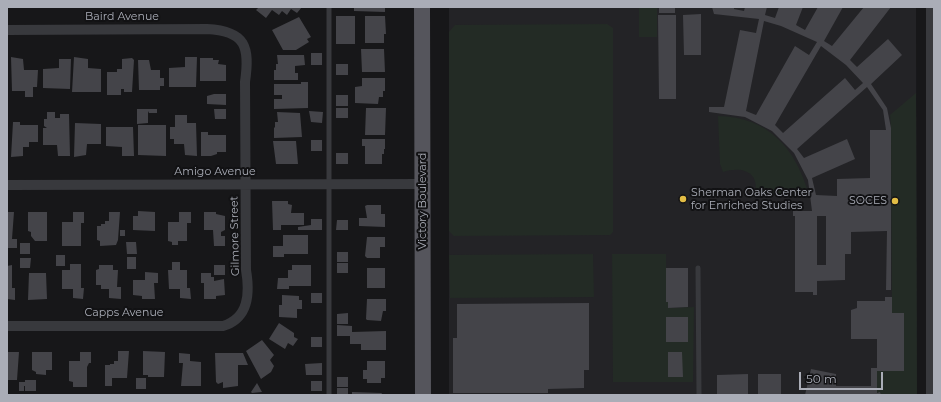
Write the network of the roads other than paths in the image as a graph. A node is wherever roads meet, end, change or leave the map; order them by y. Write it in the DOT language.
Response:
graph roads {
  1 [pos="329,7"];
  2 [pos="422,7"];
  3 [pos="932,7"];
  4 [pos="7,30"];
  5 [pos="236,35"];
  6 [pos="933,51"];
  7 [pos="246,184"];
  8 [pos="423,184"];
  9 [pos="7,185"];
  10 [pos="329,185"];
  11 [pos="933,205"];
  12 [pos="698,268"];
  13 [pos="238,317"];
  14 [pos="7,326"];
  15 [pos="329,395"];
  16 [pos="423,395"];
  17 [pos="699,395"];
  18 [pos="932,395"];
  1 -- 10 [label="lane"];
  2 -- 8 [label="main road, Victory Boulevard"];
  3 -- 6 [label="street"];
  4 -- 5 [label="street, Baird Avenue"];
  5 -- 7 [label="street, Gilmore Street"];
  6 -- 11 [label="street"];
  7 -- 9 [label="street, Amigo Avenue"];
  7 -- 10 [label="street, Amigo Avenue"];
  7 -- 13 [label="street, Gilmore Street"];
  8 -- 10 [label="street, Amigo Avenue"];
  8 -- 16 [label="main road, Victory Boulevard"];
  10 -- 15 [label="lane"];
  11 -- 18 [label="street"];
  12 -- 17 [label="lane"];
  13 -- 14 [label="street, Capps Avenue"];
}
